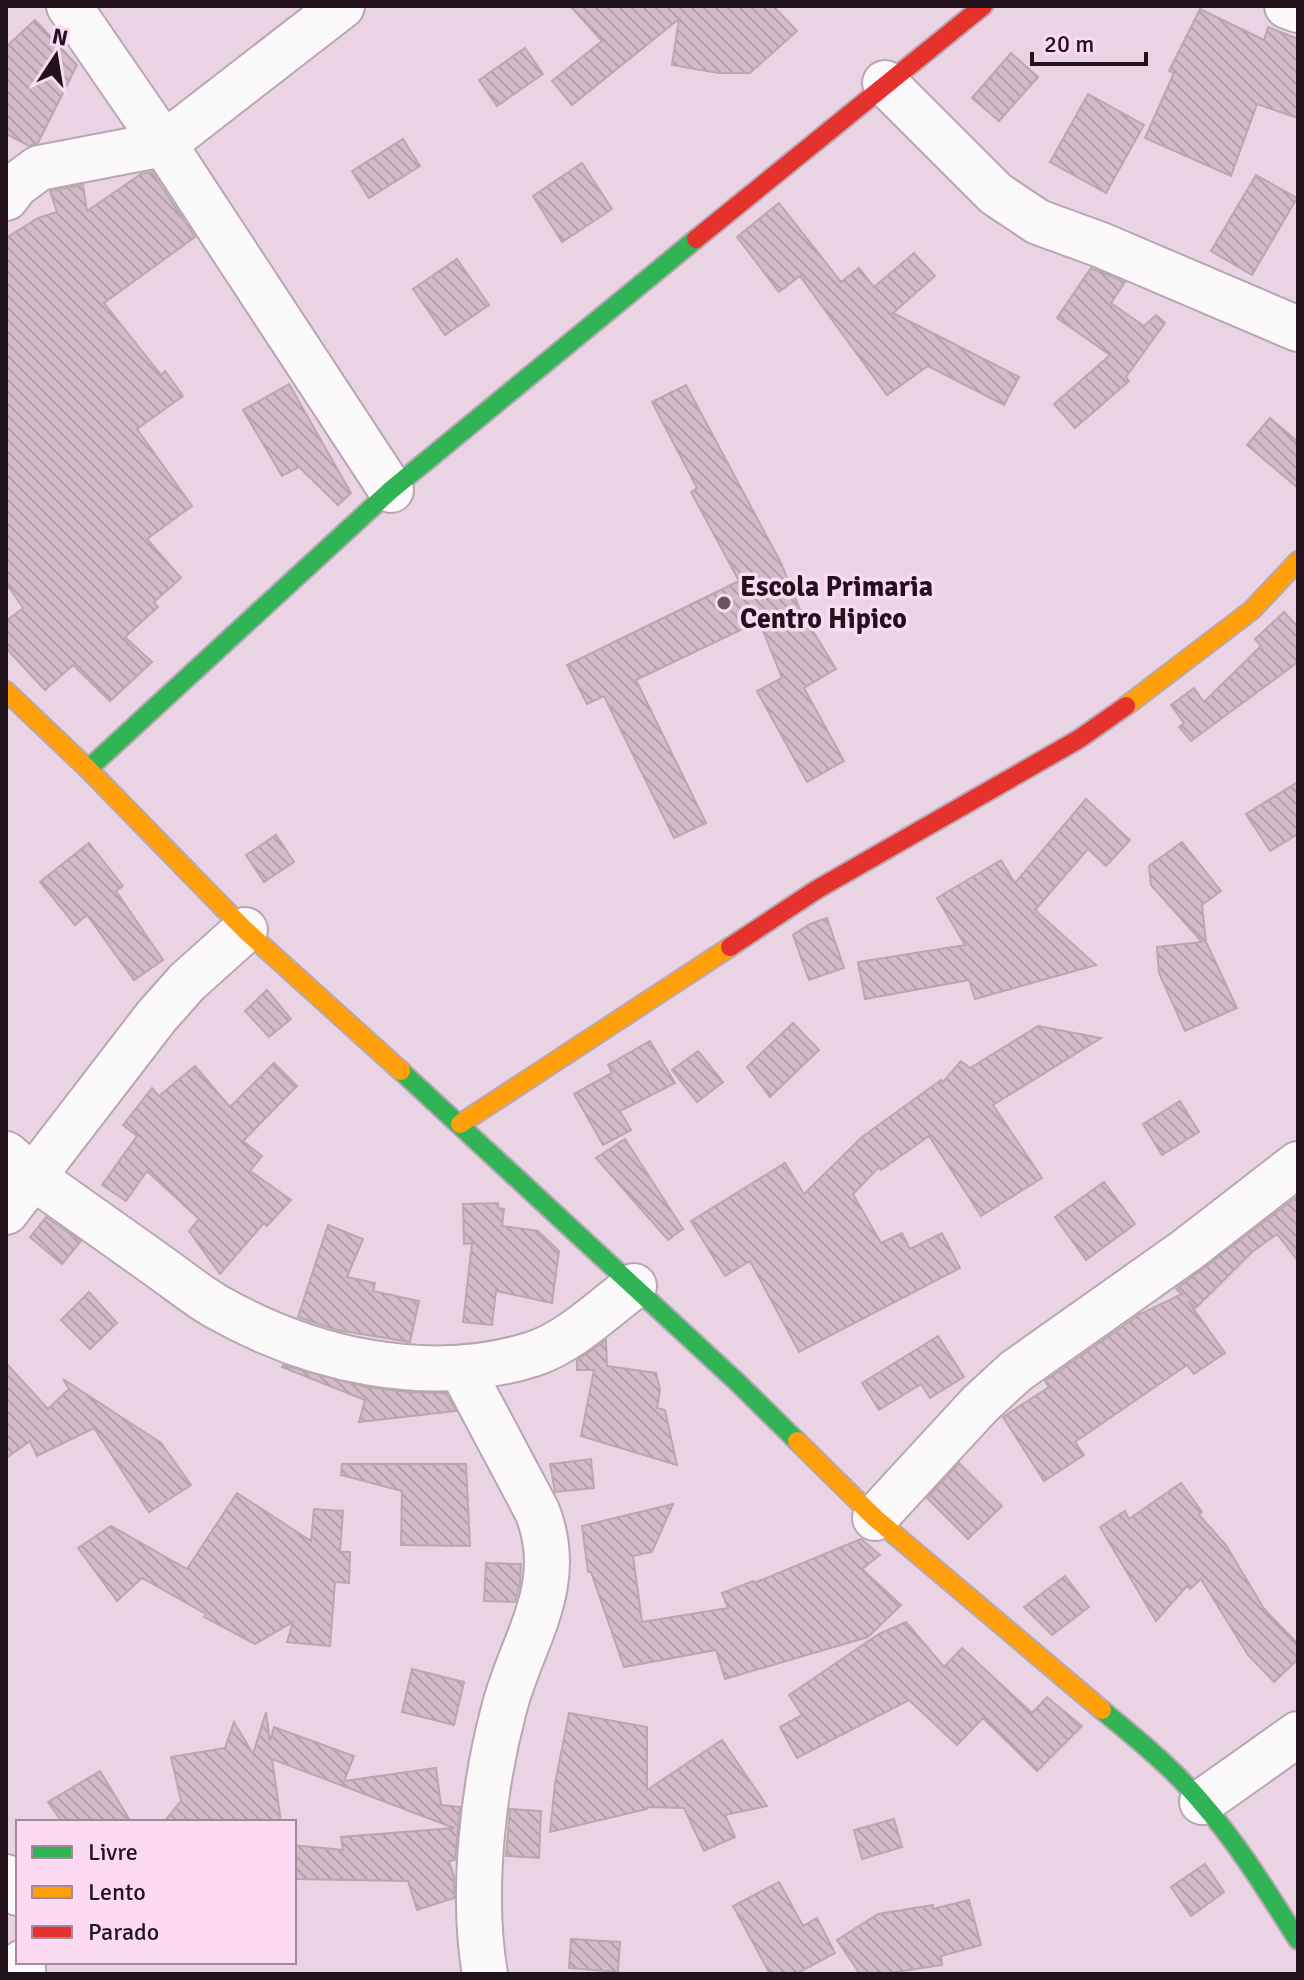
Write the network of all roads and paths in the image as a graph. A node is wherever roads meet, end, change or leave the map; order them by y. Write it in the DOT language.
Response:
graph roads {
  1 [pos="69,6"];
  2 [pos="342,6"];
  3 [pos="983,6"];
  4 [pos="1287,6"];
  5 [pos="1298,10"];
  6 [pos="885,83"];
  7 [pos="164,144"];
  8 [pos="6,198"];
  9 [pos="1298,329"];
  10 [pos="391,490"];
  11 [pos="1298,561"];
  12 [pos="6,691"];
  13 [pos="88,769"];
  14 [pos="245,930"];
  15 [pos="460,1124"];
  16 [pos="1298,1164"];
  17 [pos="19,1166"];
  18 [pos="6,1212"];
  19 [pos="634,1286"];
  20 [pos="461,1368"];
  21 [pos="875,1518"];
  22 [pos="1298,1734"];
  23 [pos="1202,1802"];
  24 [pos="1298,1940"];
  25 [pos="485,1974"];
  1 -- 7 [label="street"];
  2 -- 7 [label="street"];
  3 -- 6 [label="street"];
  4 -- 5 [label="street"];
  6 -- 9 [label="street"];
  6 -- 10 [label="street"];
  7 -- 8 [label="street"];
  7 -- 10 [label="street"];
  10 -- 13 [label="street"];
  11 -- 15 [label="street"];
  12 -- 13 [label="street"];
  13 -- 14 [label="street"];
  14 -- 15 [label="street"];
  14 -- 17 [label="street"];
  15 -- 19 [label="street"];
  16 -- 21 [label="street"];
  17 -- 18 [label="street"];
  17 -- 20 [label="street"];
  19 -- 20 [label="street"];
  19 -- 21 [label="street"];
  20 -- 25 [label="street"];
  21 -- 23 [label="street"];
  22 -- 23 [label="street"];
  23 -- 24 [label="street"];
}
